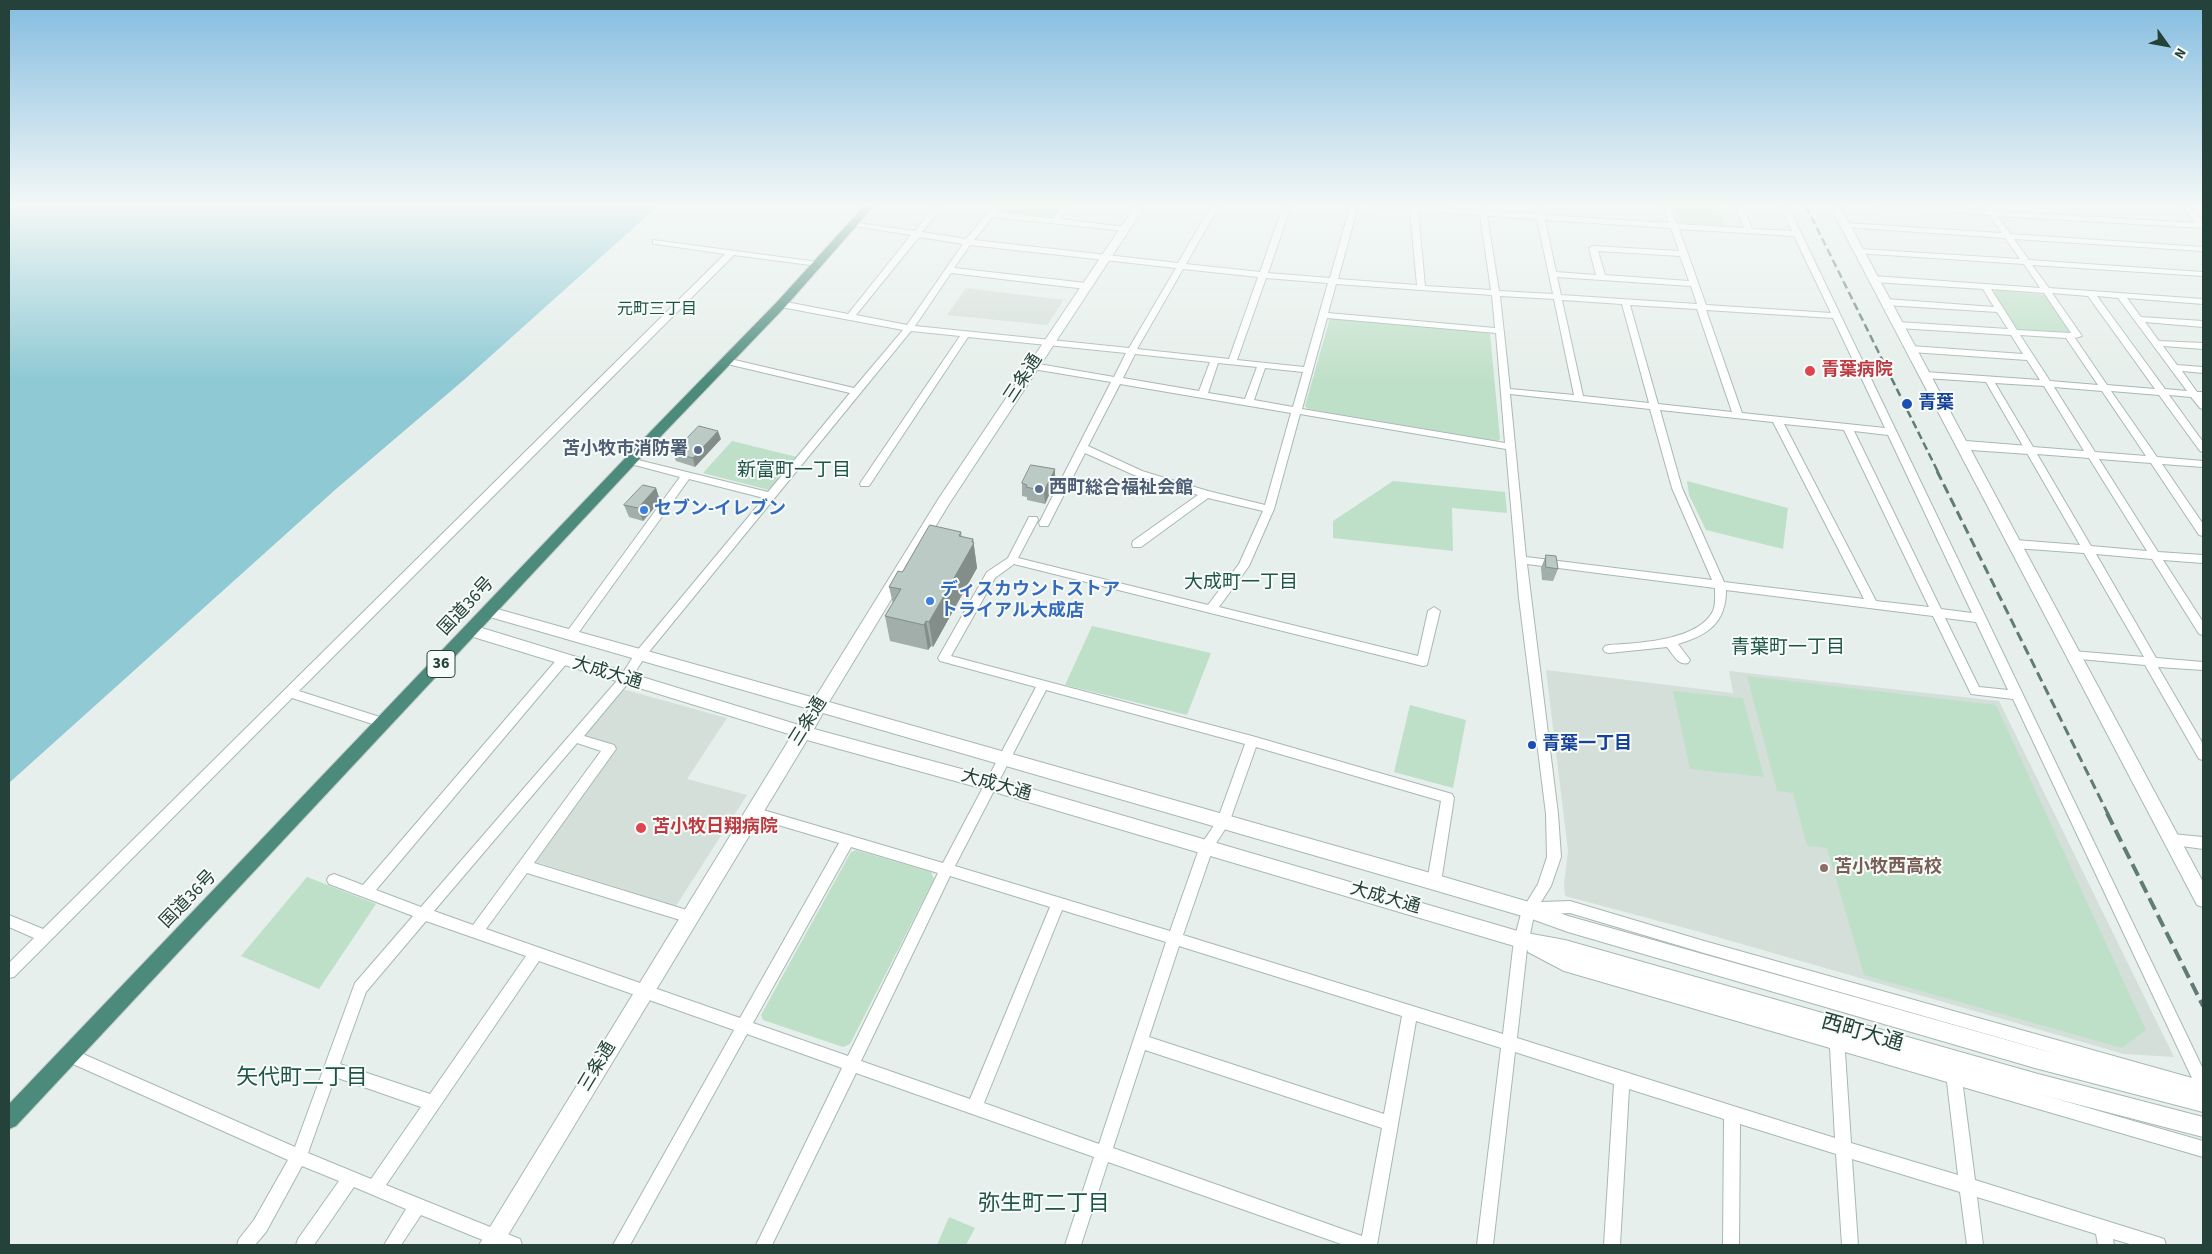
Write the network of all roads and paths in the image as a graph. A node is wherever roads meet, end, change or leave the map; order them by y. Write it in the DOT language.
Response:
graph roads {
  1 [pos="818,264"];
  2 [pos="719,265"];
  3 [pos="892,265"];
  4 [pos="952,265"];
  5 [pos="1100,265"];
  6 [pos="1178,265"];
  7 [pos="1182,265"];
  8 [pos="1267,265"];
  9 [pos="1338,265"];
  10 [pos="1418,265"];
  11 [pos="1492,265"];
  12 [pos="1551,265"];
  13 [pos="1598,265"];
  14 [pos="1688,265"];
  15 [pos="1813,265"];
  16 [pos="1866,265"];
  17 [pos="2029,265"];
  18 [pos="2064,265"];
  19 [pos="948,270"];
  20 [pos="1553,274"];
  21 [pos="2203,274"];
  22 [pos="1263,275"];
  23 [pos="1601,277"];
  24 [pos="1874,279"];
  25 [pos="1334,281"];
  26 [pos="1694,284"];
  27 [pos="1086,286"];
  28 [pos="1984,286"];
  29 [pos="1420,288"];
  30 [pos="2047,291"];
  31 [pos="1496,293"];
  32 [pos="2090,294"];
  33 [pos="2120,295"];
  34 [pos="1558,297"];
  35 [pos="1625,301"];
  36 [pos="2203,301"];
  37 [pos="1886,302"];
  38 [pos="781,304"];
  39 [pos="1701,306"];
  40 [pos="1999,310"];
  41 [pos="1325,316"];
  42 [pos="1837,316"];
  43 [pos="850,317"];
  44 [pos="2138,319"];
  45 [pos="2203,324"];
  46 [pos="1898,325"];
  47 [pos="909,328"];
  48 [pos="1500,331"];
  49 [pos="2013,332"];
  50 [pos="966,334"];
  51 [pos="2069,336"];
  52 [pos="1048,342"];
  53 [pos="2156,343"];
  54 [pos="2203,346"];
  55 [pos="1911,349"];
  56 [pos="1132,351"];
  57 [pos="2029,357"];
  58 [pos="1215,360"];
  59 [pos="726,361"];
  60 [pos="1232,362"];
  61 [pos="1262,365"];
  62 [pos="1033,366"];
  63 [pos="2176,368"];
  64 [pos="1309,370"];
  65 [pos="2203,370"];
  66 [pos="1925,375"];
  67 [pos="1117,380"];
  68 [pos="1989,380"];
  69 [pos="2046,384"];
  70 [pos="2105,388"];
  71 [pos="1505,391"];
  72 [pos="857,392"];
  73 [pos="2162,392"];
  74 [pos="1202,395"];
  75 [pos="2199,395"];
  76 [pos="1579,399"];
  77 [pos="1248,403"];
  78 [pos="1654,406"];
  79 [pos="2203,406"];
  80 [pos="1298,411"];
  81 [pos="1738,416"];
  82 [pos="1777,420"];
  83 [pos="1847,427"];
  84 [pos="1892,432"];
  85 [pos="1962,445"];
  86 [pos="1511,447"];
  87 [pos="1083,448"];
  88 [pos="2203,449"];
  89 [pos="2029,450"];
  90 [pos="2091,455"];
  91 [pos="630,460"];
  92 [pos="2153,460"];
  93 [pos="2203,464"];
  94 [pos="687,474"];
  95 [pos="865,484"];
  96 [pos="1206,494"];
  97 [pos="770,496"];
  98 [pos="1269,509"];
  99 [pos="2203,532"];
  100 [pos="1137,544"];
  101 [pos="2015,544"];
  102 [pos="2086,550"];
  103 [pos="2155,555"];
  104 [pos="2203,559"];
  105 [pos="1012,560"];
  106 [pos="1522,560"];
  107 [pos="1720,585"];
  108 [pos="1872,604"];
  109 [pos="1212,608"];
  110 [pos="1434,611"];
  111 [pos="490,612"];
  112 [pos="1938,613"];
  113 [pos="1981,618"];
  114 [pos="472,631"];
  115 [pos="2203,631"];
  116 [pos="570,636"];
  117 [pos="1671,643"];
  118 [pos="1609,649"];
  119 [pos="2073,654"];
  120 [pos="640,655"];
  121 [pos="563,660"];
  122 [pos="1684,660"];
  123 [pos="2151,662"];
  124 [pos="2203,666"];
  125 [pos="625,679"];
  126 [pos="1043,685"];
  127 [pos="288,692"];
  128 [pos="2016,695"];
  129 [pos="819,706"];
  130 [pos="385,723"];
  131 [pos="802,732"];
  132 [pos="576,738"];
  133 [pos="1252,741"];
  134 [pos="2203,755"];
  135 [pos="1006,758"];
  136 [pos="991,784"];
  137 [pos="753,812"];
  138 [pos="1223,823"];
  139 [pos="848,840"];
  140 [pos="2172,840"];
  141 [pos="2203,843"];
  142 [pos="1207,846"];
  143 [pos="524,866"];
  144 [pos="947,869"];
  145 [pos="334,880"];
  146 [pos="1434,882"];
  147 [pos="366,892"];
  148 [pos="2203,899"];
  149 [pos="1058,904"];
  150 [pos="1529,910"];
  151 [pos="424,914"];
  152 [pos="690,917"];
  153 [pos="9,921"];
  154 [pos="476,932"];
  155 [pos="45,936"];
  156 [pos="1174,940"];
  157 [pos="1521,940"];
  158 [pos="536,953"];
  159 [pos="9,972"];
  160 [pos="645,992"];
  161 [pos="1410,1012"];
  162 [pos="744,1026"];
  163 [pos="1140,1041"];
  164 [pos="1508,1042"];
  165 [pos="1837,1043"];
  166 [pos="69,1055"];
  167 [pos="852,1064"];
  168 [pos="331,1068"];
  169 [pos="1954,1076"];
  170 [pos="1622,1080"];
  171 [pos="2203,1085"];
  172 [pos="2203,1089"];
  173 [pos="2203,1102"];
  174 [pos="433,1103"];
  175 [pos="974,1108"];
  176 [pos="1732,1114"];
  177 [pos="9,1119"];
  178 [pos="1389,1123"];
  179 [pos="2203,1127"];
  180 [pos="1844,1148"];
  181 [pos="2203,1149"];
  182 [pos="1104,1153"];
  183 [pos="299,1157"];
  184 [pos="351,1178"];
  185 [pos="1967,1185"];
  186 [pos="374,1188"];
  187 [pos="418,1206"];
  188 [pos="2103,1228"];
  189 [pos="492,1241"];
  190 [pos="245,1245"];
  191 [pos="304,1245"];
  192 [pos="392,1245"];
  193 [pos="514,1245"];
  194 [pos="621,1245"];
  195 [pos="764,1245"];
  196 [pos="1072,1245"];
  197 [pos="1367,1245"];
  198 [pos="1485,1245"];
  199 [pos="1612,1245"];
  200 [pos="1731,1245"];
  201 [pos="1850,1245"];
  202 [pos="1975,1245"];
  203 [pos="2106,1245"];
  204 [pos="2158,1245"];
  1 -- 38 [label="highway, 国道36号 / 36"];
  2 -- 127 [label="street"];
  3 -- 43 [label="street"];
  4 -- 19 [label="street"];
  5 -- 27 [label="street, 三条通"];
  6 -- 7 [label="street"];
  7 -- 22 [label="street"];
  7 -- 56 [label="street"];
  8 -- 22 [label="street"];
  9 -- 25 [label="street"];
  10 -- 29 [label="street"];
  11 -- 31 [label="street"];
  12 -- 20 [label="street"];
  13 -- 23 [label="street"];
  14 -- 26 [label="street"];
  15 -- 42 [label="street"];
  16 -- 24 [label="street"];
  17 -- 30 [label="street"];
  18 -- 21 [label="street"];
  19 -- 27 [label="street"];
  19 -- 47 [label="street"];
  20 -- 23 [label="street"];
  20 -- 34 [label="street"];
  22 -- 25 [label="street"];
  22 -- 60 [label="street"];
  23 -- 26 [label="street"];
  24 -- 28 [label="street"];
  24 -- 37 [label="street"];
  25 -- 29 [label="street"];
  25 -- 41 [label="street"];
  26 -- 39 [label="street"];
  27 -- 52 [label="street, 三条通"];
  28 -- 30 [label="street"];
  28 -- 40 [label="street"];
  29 -- 31 [label="street"];
  30 -- 32 [label="street"];
  30 -- 51 [label="street"];
  31 -- 34 [label="street"];
  31 -- 48 [label="street"];
  32 -- 33 [label="street"];
  32 -- 73 [label="street"];
  33 -- 36 [label="street"];
  33 -- 44 [label="street"];
  34 -- 35 [label="street"];
  34 -- 76 [label="street"];
  35 -- 39 [label="street"];
  35 -- 78 [label="street"];
  37 -- 40 [label="street"];
  37 -- 46 [label="street"];
  38 -- 43 [label="street"];
  38 -- 59 [label="highway, 国道36号 / 36"];
  39 -- 42 [label="street"];
  39 -- 81 [label="street"];
  40 -- 49 [label="street"];
  41 -- 48 [label="street"];
  41 -- 64 [label="street"];
  42 -- 84 [label="street"];
  43 -- 47 [label="street"];
  44 -- 45 [label="street"];
  44 -- 53 [label="street"];
  46 -- 49 [label="street"];
  46 -- 55 [label="street"];
  47 -- 50 [label="street"];
  47 -- 72 [label="street"];
  48 -- 71 [label="street"];
  49 -- 51 [label="street"];
  49 -- 57 [label="street"];
  50 -- 52 [label="street"];
  50 -- 95 [label="street"];
  51 -- 70 [label="street"];
  52 -- 56 [label="street"];
  52 -- 62 [label="street, 三条通"];
  53 -- 54 [label="street"];
  53 -- 63 [label="street"];
  55 -- 57 [label="street"];
  55 -- 66 [label="street"];
  56 -- 58 [label="street"];
  56 -- 67 [label="street"];
  57 -- 69 [label="street"];
  58 -- 60 [label="street"];
  58 -- 74 [label="street"];
  59 -- 72 [label="street"];
  59 -- 91 [label="highway, 国道36号 / 36"];
  60 -- 61 [label="street"];
  61 -- 64 [label="street"];
  61 -- 77 [label="street"];
  62 -- 67 [label="street"];
  62 -- 129 [label="street, 三条通"];
  63 -- 65 [label="street"];
  63 -- 75 [label="street"];
  64 -- 80 [label="street"];
  66 -- 68 [label="street"];
  66 -- 85 [label="street"];
  67 -- 74 [label="street"];
  67 -- 87 [label="street"];
  68 -- 69 [label="street"];
  68 -- 89 [label="street"];
  69 -- 70 [label="street"];
  69 -- 90 [label="street"];
  70 -- 73 [label="street"];
  70 -- 92 [label="street"];
  71 -- 76 [label="street"];
  71 -- 86 [label="street"];
  72 -- 97 [label="street"];
  73 -- 75 [label="street"];
  73 -- 88 [label="street"];
  74 -- 77 [label="street"];
  75 -- 79 [label="street"];
  76 -- 78 [label="street"];
  77 -- 80 [label="street"];
  78 -- 81 [label="street"];
  78 -- 107 [label="street"];
  80 -- 86 [label="street"];
  80 -- 98 [label="street"];
  81 -- 82 [label="street"];
  82 -- 83 [label="street"];
  82 -- 108 [label="street"];
  83 -- 84 [label="street"];
  83 -- 112 [label="street"];
  84 -- 113 [label="street"];
  85 -- 89 [label="street"];
  85 -- 101 [label="street"];
  86 -- 106 [label="street"];
  87 -- 96 [label="street"];
  87 -- 105 [label="street"];
  89 -- 90 [label="street"];
  89 -- 102 [label="street"];
  90 -- 92 [label="street"];
  90 -- 103 [label="street"];
  91 -- 94 [label="street"];
  91 -- 111 [label="highway, 国道36号 / 36"];
  92 -- 93 [label="street"];
  92 -- 99 [label="street"];
  94 -- 97 [label="street"];
  94 -- 116 [label="street"];
  96 -- 98 [label="street"];
  96 -- 100 [label="street"];
  97 -- 120 [label="street"];
  98 -- 109 [label="street"];
  101 -- 102 [label="street"];
  101 -- 119 [label="street"];
  102 -- 103 [label="street"];
  102 -- 123 [label="street"];
  103 -- 104 [label="street"];
  103 -- 115 [label="street"];
  105 -- 109 [label="street"];
  105 -- 126 [label="street"];
  106 -- 107 [label="street"];
  106 -- 150 [label="street"];
  107 -- 108 [label="street"];
  107 -- 117 [label="street"];
  108 -- 112 [label="street"];
  109 -- 110 [label="street"];
  111 -- 114 [label="highway, 国道36号 / 36"];
  111 -- 116 [label="street, 大成大通"];
  112 -- 113 [label="street"];
  112 -- 128 [label="street"];
  113 -- 128 [label="street"];
  114 -- 121 [label="street, 大成大通"];
  114 -- 130 [label="highway, 国道36号 / 36"];
  116 -- 120 [label="street, 大成大通"];
  117 -- 118 [label="street"];
  117 -- 122 [label="street"];
  119 -- 123 [label="street"];
  119 -- 140 [label="street"];
  120 -- 125 [label="street"];
  120 -- 129 [label="street, 大成大通"];
  121 -- 125 [label="street, 大成大通"];
  121 -- 147 [label="street"];
  123 -- 124 [label="street"];
  123 -- 134 [label="street"];
  125 -- 131 [label="street, 大成大通"];
  125 -- 132 [label="street"];
  126 -- 133 [label="street"];
  126 -- 135 [label="street"];
  127 -- 130 [label="street"];
  127 -- 155 [label="street"];
  128 -- 171 [label="street"];
  129 -- 131 [label="street, 三条通"];
  129 -- 135 [label="street, 大成大通"];
  130 -- 166 [label="highway, 国道36号 / 36"];
  131 -- 136 [label="street, 大成大通"];
  131 -- 137 [label="street, 三条通"];
  132 -- 143 [label="street"];
  132 -- 151 [label="street"];
  133 -- 138 [label="street"];
  133 -- 146 [label="street"];
  135 -- 136 [label="street"];
  135 -- 138 [label="street, 大成大通"];
  136 -- 142 [label="street, 大成大通"];
  136 -- 144 [label="street"];
  137 -- 139 [label="street"];
  137 -- 152 [label="street, 三条通"];
  138 -- 142 [label="street"];
  138 -- 146 [label="street, 大成大通"];
  139 -- 144 [label="street"];
  139 -- 162 [label="street"];
  140 -- 141 [label="street"];
  140 -- 148 [label="street"];
  142 -- 156 [label="street"];
  142 -- 157 [label="street, 大成大通"];
  143 -- 152 [label="street"];
  143 -- 154 [label="street"];
  144 -- 149 [label="street"];
  144 -- 167 [label="street"];
  145 -- 147 [label="street"];
  146 -- 150 [label="street, 大成大通"];
  147 -- 151 [label="street"];
  149 -- 156 [label="street"];
  149 -- 175 [label="street"];
  150 -- 157 [label="street"];
  150 -- 172 [label="street"];
  150 -- 173 [label="street, 西町大通"];
  151 -- 154 [label="street"];
  151 -- 168 [label="street"];
  152 -- 160 [label="street, 三条通"];
  153 -- 155 [label="street"];
  154 -- 158 [label="street"];
  155 -- 159 [label="street"];
  156 -- 161 [label="street"];
  156 -- 163 [label="street"];
  157 -- 164 [label="street"];
  157 -- 165 [label="street"];
  157 -- 179 [label="street, 西町大通"];
  158 -- 160 [label="street"];
  158 -- 174 [label="street"];
  160 -- 162 [label="street"];
  160 -- 189 [label="street, 三条通"];
  161 -- 164 [label="street"];
  161 -- 178 [label="street"];
  162 -- 167 [label="street"];
  162 -- 194 [label="street"];
  163 -- 178 [label="street"];
  163 -- 182 [label="street"];
  164 -- 170 [label="street"];
  164 -- 198 [label="street"];
  165 -- 169 [label="street"];
  165 -- 180 [label="street"];
  166 -- 177 [label="highway, 国道36号 / 36"];
  166 -- 183 [label="street"];
  167 -- 175 [label="street"];
  167 -- 195 [label="street"];
  168 -- 174 [label="street"];
  168 -- 183 [label="street"];
  169 -- 181 [label="street"];
  169 -- 185 [label="street"];
  170 -- 176 [label="street"];
  170 -- 199 [label="street"];
  174 -- 186 [label="street"];
  175 -- 182 [label="street"];
  176 -- 180 [label="street"];
  176 -- 200 [label="street"];
  178 -- 197 [label="street"];
  180 -- 185 [label="street"];
  180 -- 201 [label="street"];
  182 -- 196 [label="street"];
  182 -- 197 [label="street"];
  183 -- 184 [label="street"];
  183 -- 190 [label="street"];
  184 -- 186 [label="street"];
  184 -- 191 [label="street"];
  185 -- 188 [label="street"];
  185 -- 202 [label="street"];
  186 -- 187 [label="street"];
  187 -- 189 [label="street"];
  187 -- 192 [label="street"];
  188 -- 203 [label="street"];
  188 -- 204 [label="street"];
  189 -- 193 [label="street"];
}
